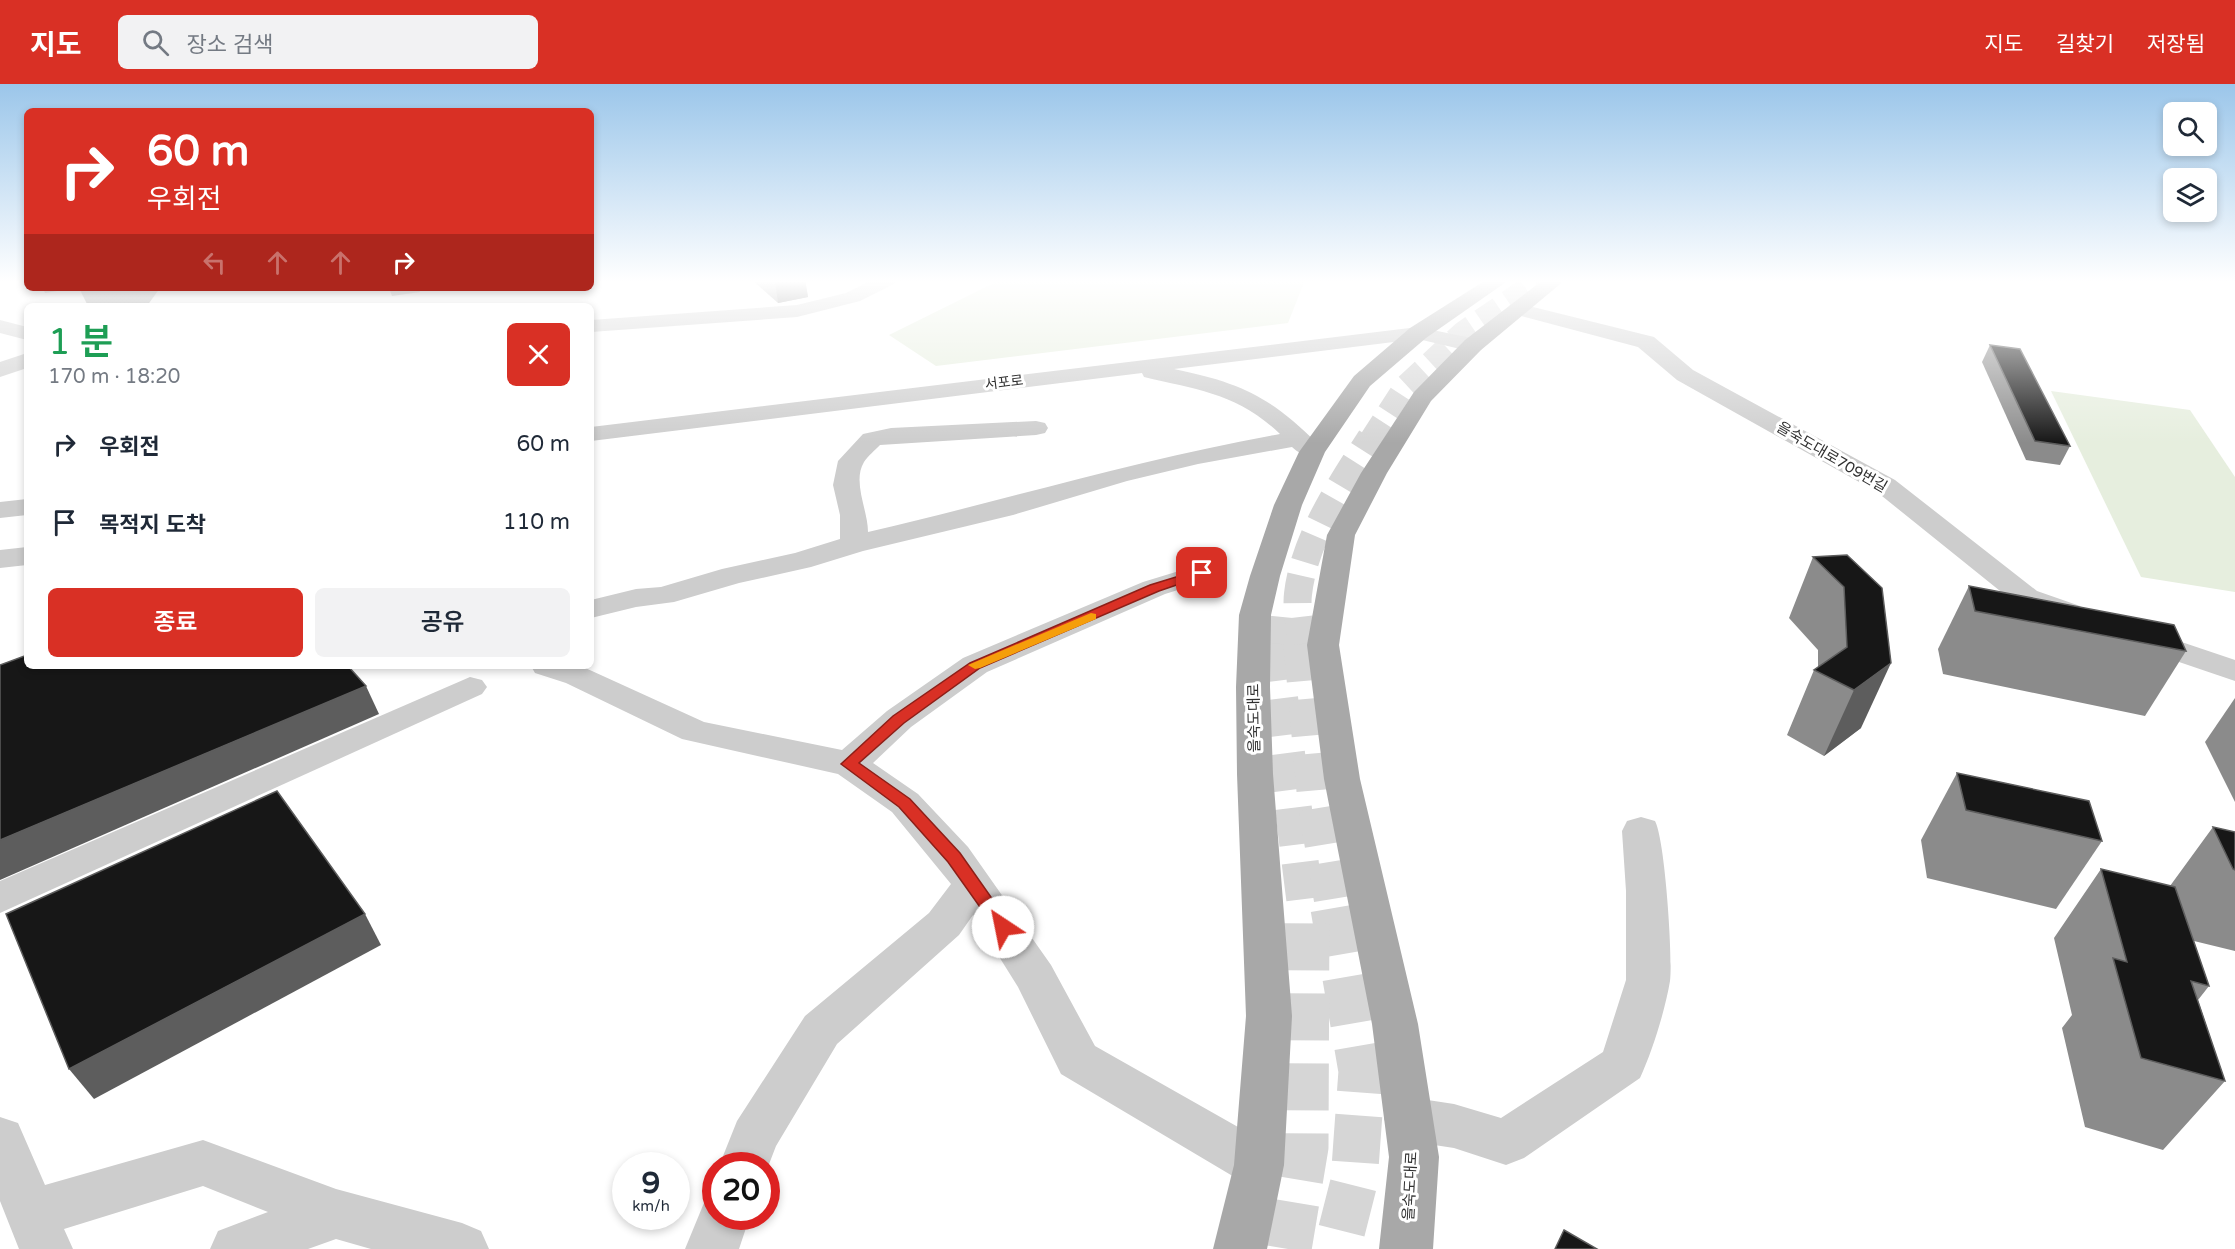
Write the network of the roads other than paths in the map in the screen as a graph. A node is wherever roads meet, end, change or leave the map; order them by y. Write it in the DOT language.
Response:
graph roads {
  1 [pos="1406,334"];
  2 [pos="1416,334"];
  3 [pos="1424,334"];
  4 [pos="1486,334"];
  5 [pos="1616,334"];
  6 [pos="1473,345"];
  7 [pos="24,361"];
  8 [pos="1127,367"];
  9 [pos="0,370"];
  10 [pos="1036,428"];
  11 [pos="594,434"];
  12 [pos="1305,445"];
  13 [pos="24,507"];
  14 [pos="0,510"];
  15 [pos="854,544"];
  16 [pos="24,556"];
  17 [pos="0,560"];
  18 [pos="1202,573"];
  19 [pos="594,608"];
  20 [pos="556,669"];
  21 [pos="2235,671"];
  22 [pos="470,687"];
  23 [pos="849,764"];
  24 [pos="1641,831"];
  25 [pos="974,884"];
  26 [pos="0,898"];
  27 [pos="1408,1119"];
  28 [pos="0,1139"];
  29 [pos="749,1152"];
  30 [pos="1259,1165"];
  31 [pos="336,1214"];
  32 [pos="719,1230"];
  33 [pos="38,1232"];
  34 [pos="237,1249"];
  35 [pos="462,1249"];
  36 [pos="712,1249"];
  37 [pos="1240,1249"];
  38 [pos="1406,1249"];
  1 -- 8 [label="street, 서포로"];
  2 -- 12 [label="main road, 을숙도대로"];
  3 -- 6 [label="street, 서포로"];
  4 -- 6 [label="main road, 을숙도대로"];
  5 -- 21 [label="street, 을숙도대로709번길"];
  6 -- 27 [label="main road, 을숙도대로"];
  7 -- 9 [label="street"];
  8 -- 11 [label="street, 서포로"];
  8 -- 12 [label="street"];
  10 -- 15 [label="street"];
  12 -- 15 [label="street"];
  12 -- 30 [label="main road, 을숙도대로"];
  13 -- 14 [label="street"];
  15 -- 19 [label="street"];
  16 -- 17 [label="street"];
  18 -- 23 [label="street"];
  20 -- 23 [label="street"];
  22 -- 26 [label="street"];
  23 -- 25 [label="street"];
  24 -- 27 [label="street"];
  25 -- 29 [label="street"];
  25 -- 30 [label="street"];
  27 -- 38 [label="main road, 을숙도대로"];
  28 -- 33 [label="street"];
  30 -- 37 [label="main road, 을숙도대로"];
  31 -- 33 [label="street"];
  31 -- 34 [label="street"];
  31 -- 35 [label="street"];
  32 -- 36 [label="street"];
}
